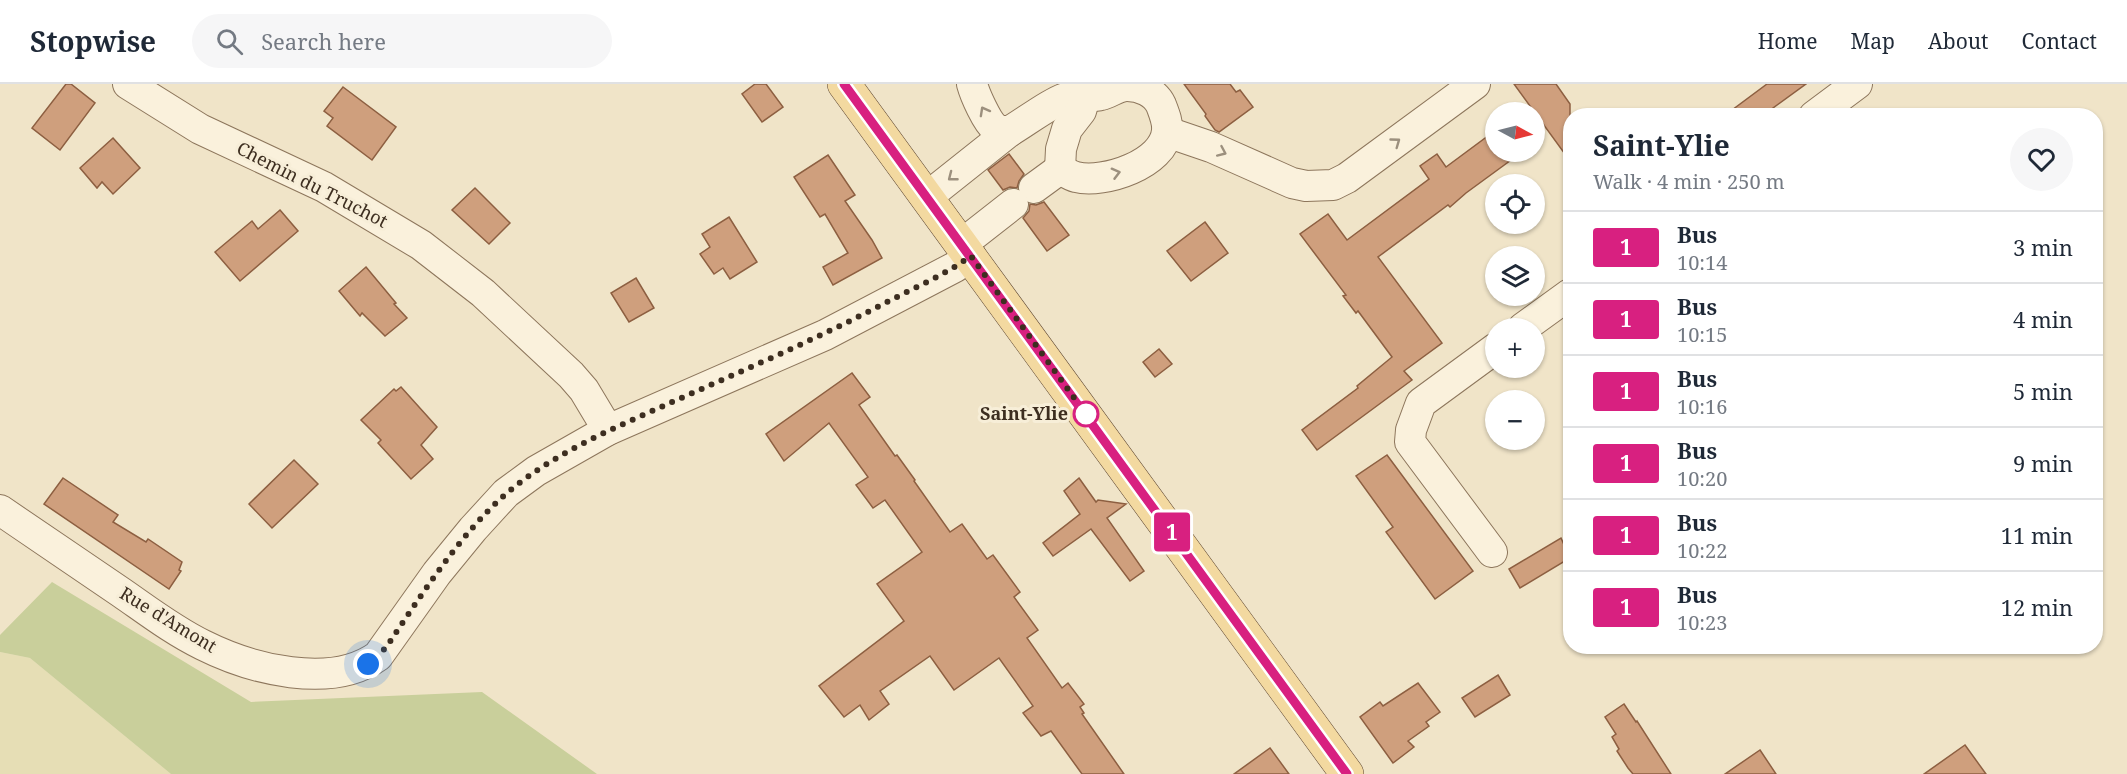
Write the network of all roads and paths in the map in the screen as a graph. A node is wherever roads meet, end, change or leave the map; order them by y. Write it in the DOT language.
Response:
graph roads {
  1 [pos="128,84"];
  2 [pos="844,84"];
  3 [pos="972,84"];
  4 [pos="1475,84"];
  5 [pos="1857,84"];
  6 [pos="1087,90"];
  7 [pos="1825,108"];
  8 [pos="1010,131"];
  9 [pos="1167,132"];
  10 [pos="1060,169"];
  11 [pos="927,197"];
  12 [pos="966,250"];
  13 [pos="1563,299"];
  14 [pos="1537,318"];
  15 [pos="1485,356"];
  16 [pos="608,430"];
  17 [pos="0,510"];
  18 [pos="1492,552"];
  19 [pos="1347,774"];
  1 -- 16 [label="street, Chemin du Truchot"];
  2 -- 11 [label="main road"];
  8 -- 3 [label="street, one-way"];
  9 -- 4 [label="street, one-way"];
  5 -- 7 [label="street"];
  6 -- 8 [label="street"];
  6 -- 9 [label="street"];
  6 -- 10 [label="street"];
  8 -- 11 [label="street, one-way"];
  10 -- 9 [label="street, one-way"];
  10 -- 12 [label="street, Rue d'Amont"];
  11 -- 12 [label="main road"];
  12 -- 16 [label="street, Rue d'Amont"];
  12 -- 19 [label="main road"];
  13 -- 14 [label="street"];
  15 -- 18 [label="street"];
  16 -- 17 [label="street, Rue d'Amont"];
}
